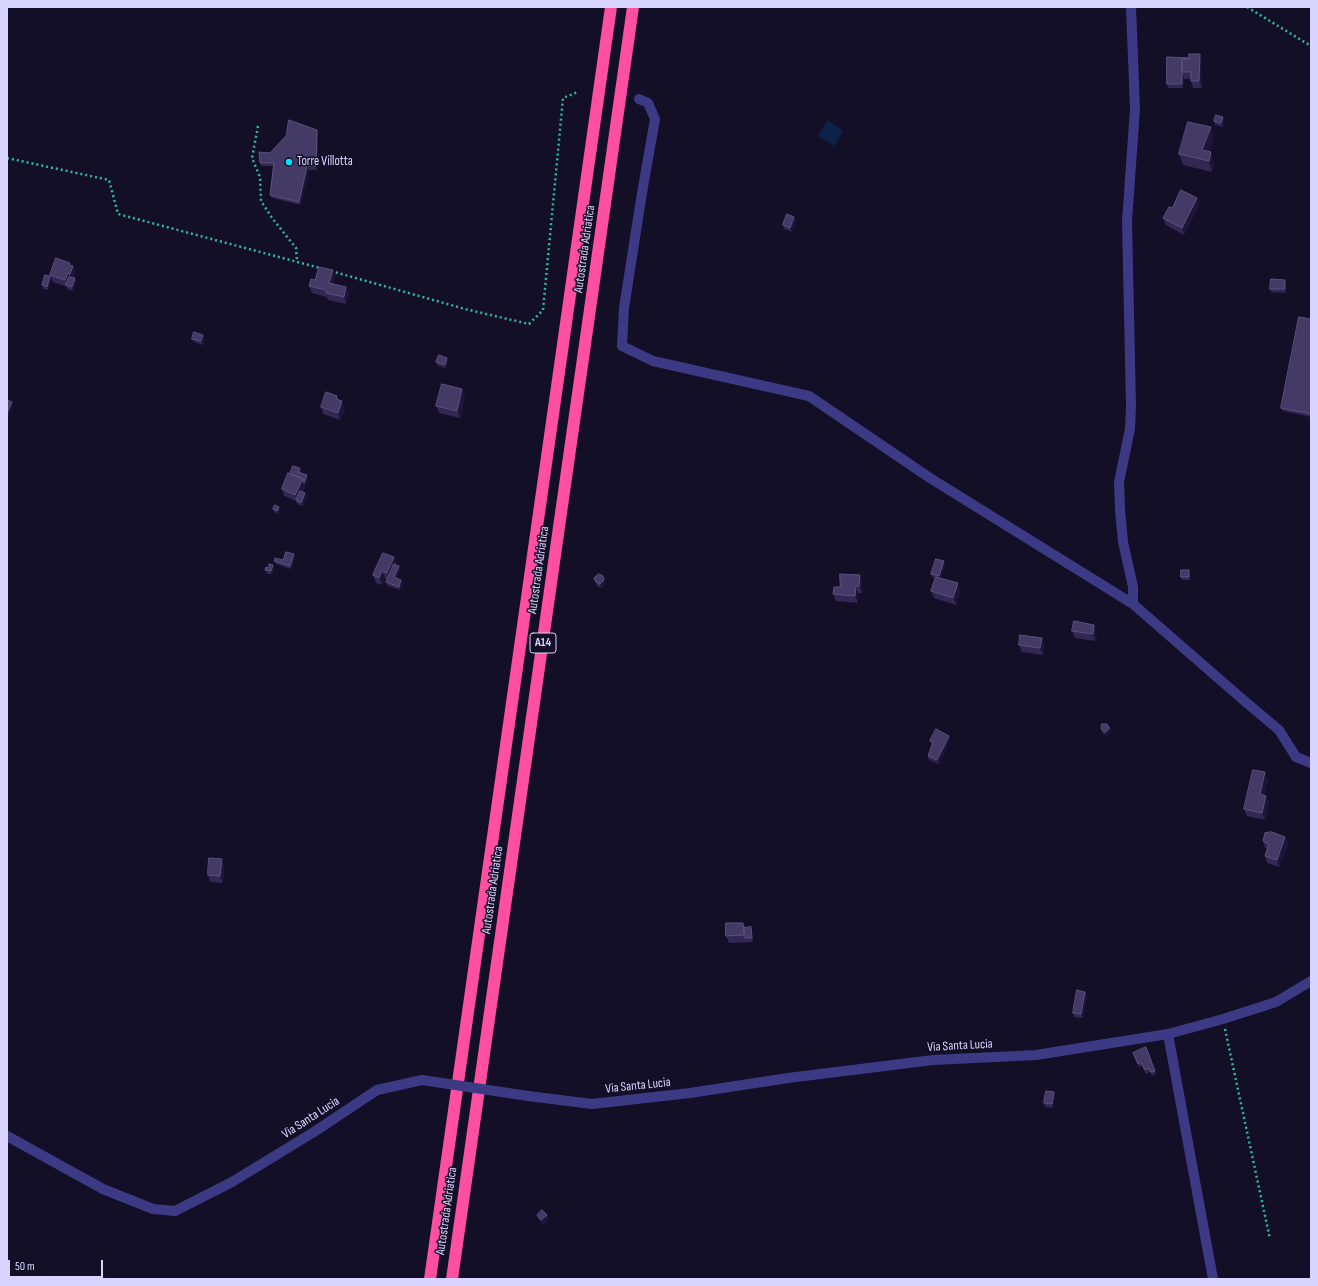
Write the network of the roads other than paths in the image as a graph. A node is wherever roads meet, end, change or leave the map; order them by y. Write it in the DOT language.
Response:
graph roads {
  1 [pos="611,7"];
  2 [pos="633,7"];
  3 [pos="1131,7"];
  4 [pos="639,99"];
  5 [pos="1133,604"];
  6 [pos="1311,763"];
  7 [pos="1311,981"];
  8 [pos="1168,1034"];
  9 [pos="7,1136"];
  10 [pos="430,1279"];
  11 [pos="452,1279"];
  12 [pos="1213,1279"];
  1 -- 10 [label="highway, Autostrada Adriatica / A14"];
  2 -- 11 [label="highway, Autostrada Adriatica / A14"];
  3 -- 5 [label="street"];
  4 -- 5 [label="street"];
  5 -- 6 [label="street"];
  7 -- 8 [label="street, Via Santa Lucia"];
  8 -- 9 [label="street, Via Santa Lucia, bridge"];
  8 -- 12 [label="street"];
}
